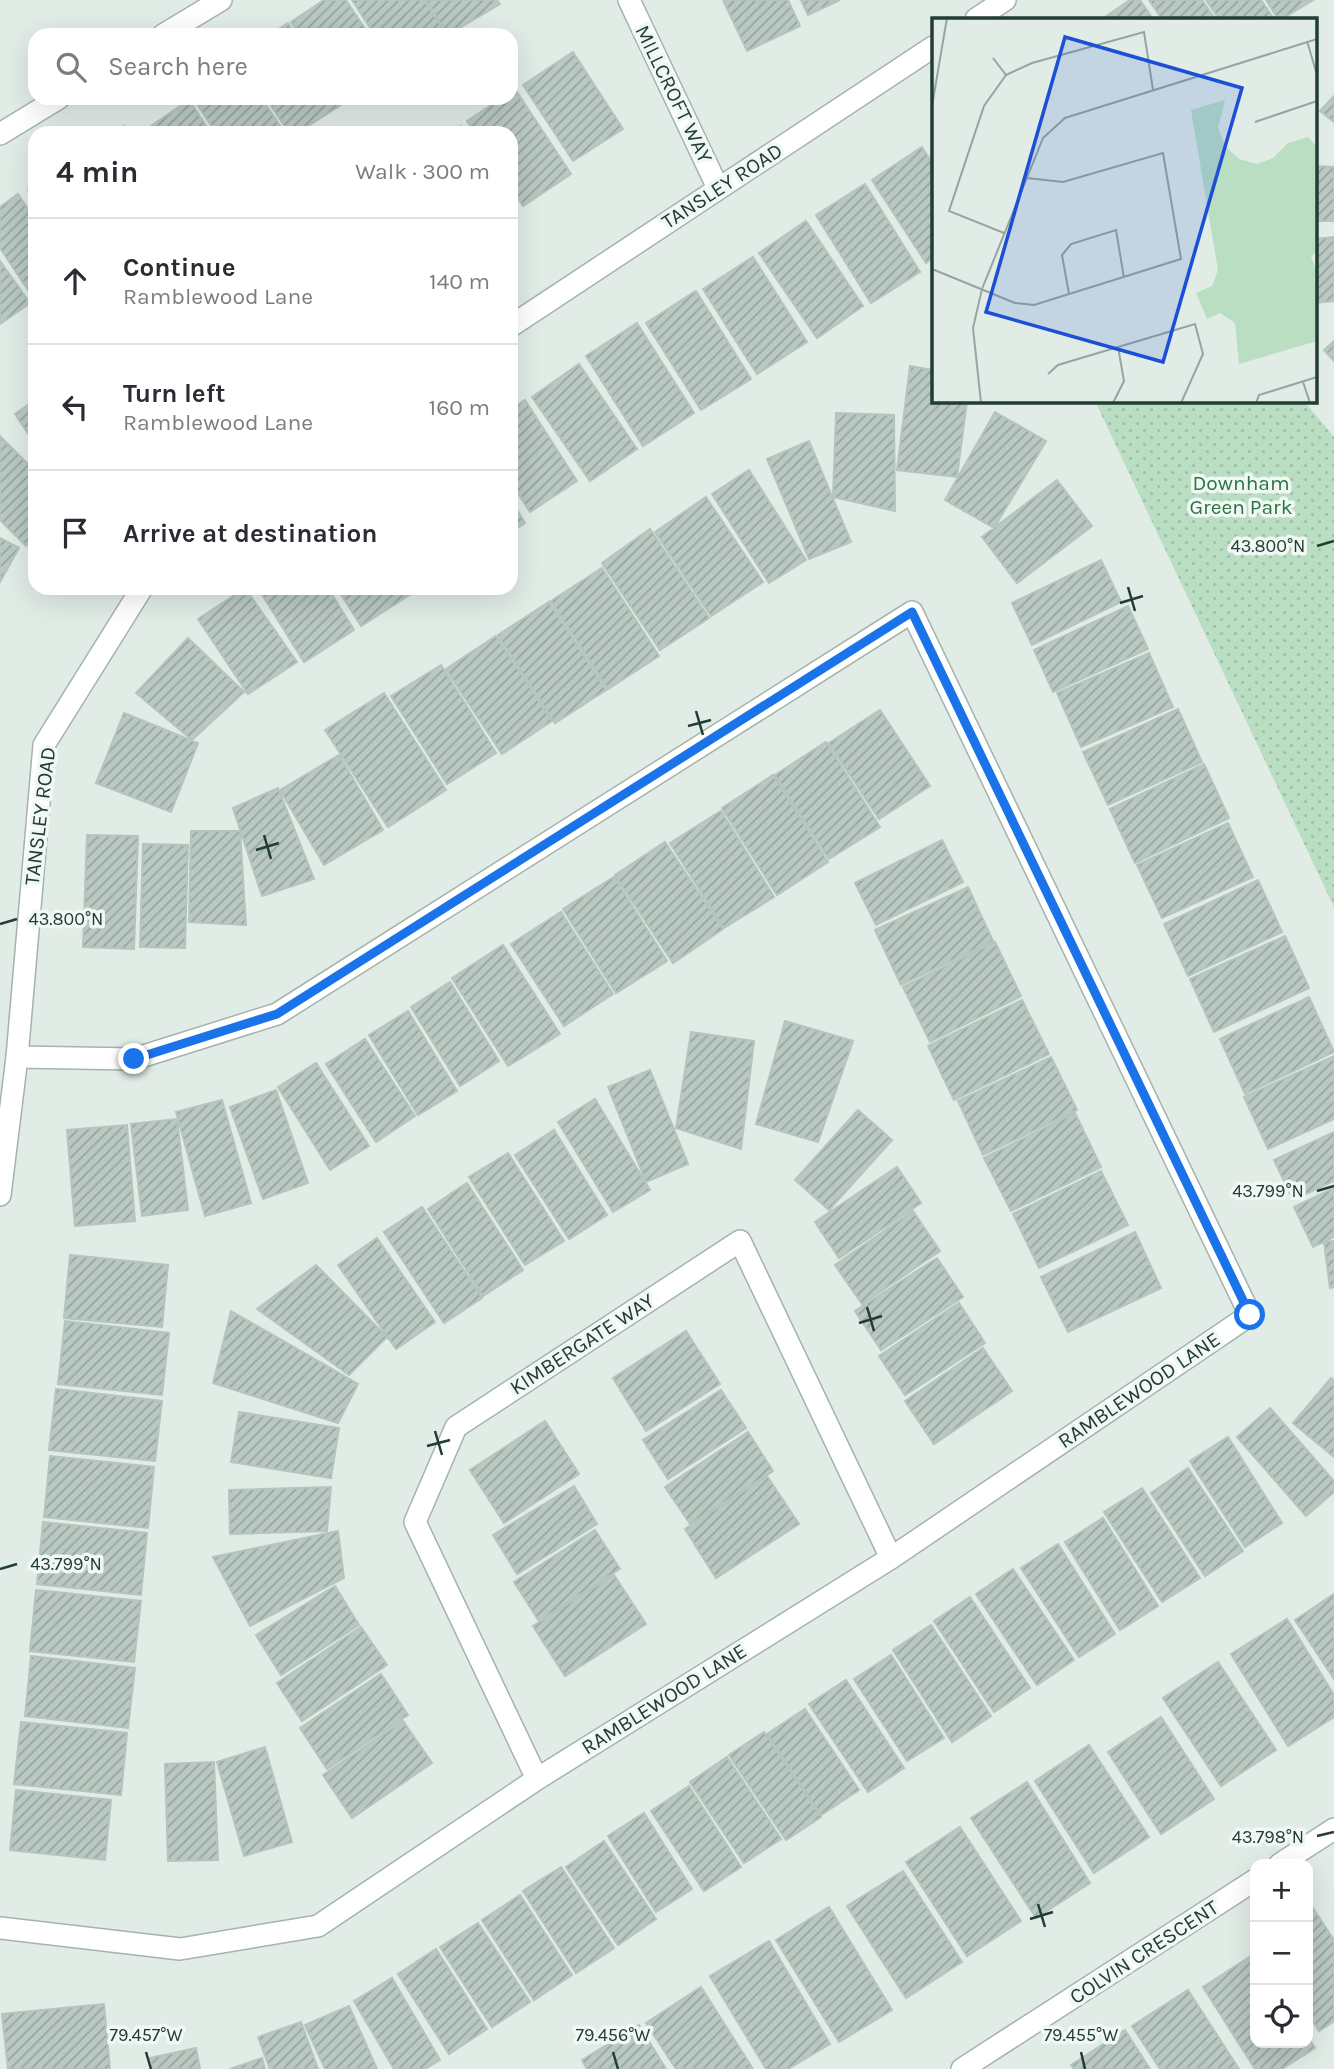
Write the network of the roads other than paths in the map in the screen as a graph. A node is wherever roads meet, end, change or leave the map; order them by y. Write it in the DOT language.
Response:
graph roads {
  1 [pos="221,0"];
  2 [pos="629,0"];
  3 [pos="1005,0"];
  4 [pos="978,18"];
  5 [pos="175,28"];
  6 [pos="932,48"];
  7 [pos="48,105"];
  8 [pos="0,134"];
  9 [pos="719,188"];
  10 [pos="518,321"];
  11 [pos="138,595"];
  12 [pos="17,1057"];
  13 [pos="0,1195"];
  14 [pos="891,1558"];
  15 [pos="537,1779"];
  16 [pos="1334,1829"];
  17 [pos="1288,1859"];
  18 [pos="1250,1883"];
  19 [pos="0,1928"];
  20 [pos="990,2062"];
  21 [pos="962,2069"];
  1 -- 5 [label="street"];
  2 -- 9 [label="street, MILLCROFT WAY"];
  3 -- 4 [label="street"];
  6 -- 9 [label="street, TANSLEY ROAD"];
  7 -- 8 [label="street"];
  9 -- 10 [label="street, TANSLEY ROAD"];
  11 -- 12 [label="street, TANSLEY ROAD"];
  12 -- 13 [label="street, TANSLEY ROAD"];
  12 -- 14 [label="street, RAMBLEWOOD LANE"];
  14 -- 15 [label="street, RAMBLEWOOD LANE"];
  14 -- 15 [label="street, KIMBERGATE WAY"];
  15 -- 19 [label="street, RAMBLEWOOD LANE"];
  16 -- 17 [label="street"];
  18 -- 20 [label="street, COLVIN CRESCENT"];
  20 -- 21 [label="street, COLVIN CRESCENT"];
}
